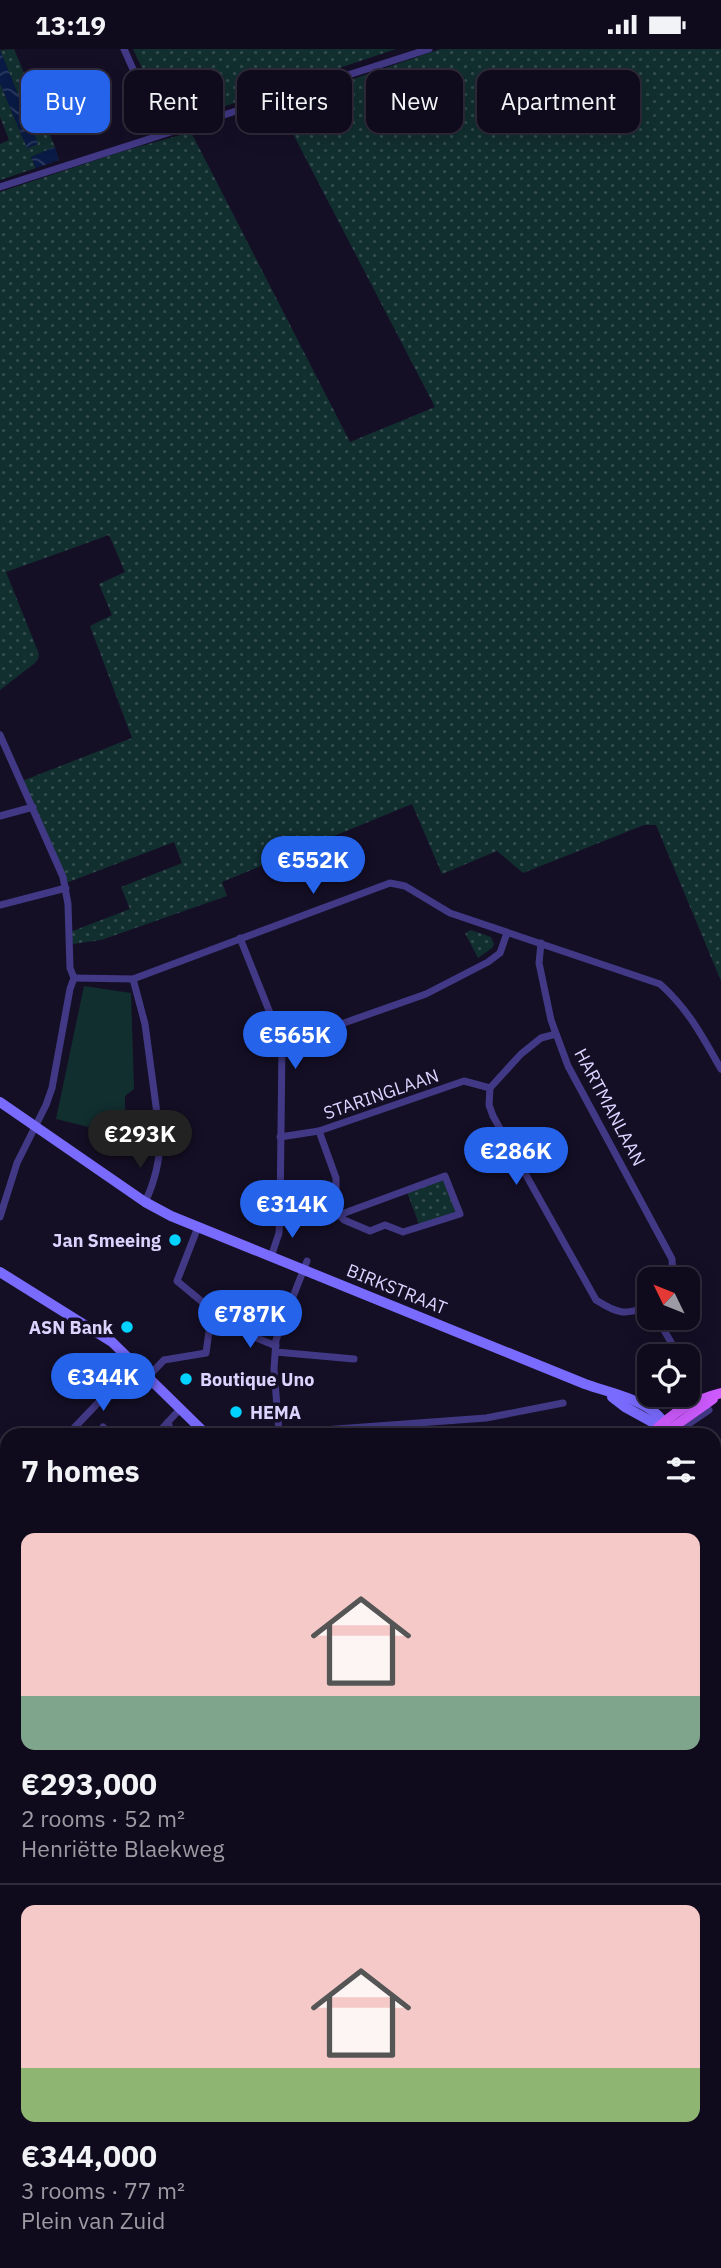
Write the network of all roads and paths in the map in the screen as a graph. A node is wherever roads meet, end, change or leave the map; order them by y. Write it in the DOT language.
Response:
graph roads {
  1 [pos="124,49"];
  2 [pos="429,49"];
  3 [pos="162,134"];
  4 [pos="0,187"];
  5 [pos="0,735"];
  6 [pos="33,807"];
  7 [pos="0,816"];
  8 [pos="66,888"];
  9 [pos="0,905"];
  10 [pos="507,933"];
  11 [pos="240,938"];
  12 [pos="541,943"];
  13 [pos="74,978"];
  14 [pos="133,979"];
  15 [pos="556,1034"];
  16 [pos="282,1043"];
  17 [pos="721,1069"];
  18 [pos="490,1088"];
  19 [pos="0,1102"];
  20 [pos="36,1126"];
  21 [pos="320,1131"];
  22 [pos="280,1137"];
  23 [pos="145,1202"];
  24 [pos="339,1215"];
  25 [pos="0,1217"];
  26 [pos="198,1227"];
  27 [pos="271,1257"];
  28 [pos="305,1266"];
  29 [pos="672,1267"];
  30 [pos="0,1272"];
  31 [pos="637,1311"];
  32 [pos="235,1329"];
  33 [pos="276,1349"];
  34 [pos="354,1359"];
  35 [pos="135,1364"];
  36 [pos="145,1379"];
  37 [pos="721,1393"];
  38 [pos="563,1403"];
  39 [pos="180,1409"];
  40 [pos="709,1410"];
  41 [pos="168,1422"];
  42 [pos="74,1428"];
  43 [pos="162,1428"];
  44 [pos="170,1428"];
  45 [pos="200,1428"];
  46 [pos="279,1428"];
  47 [pos="360,1428"];
  48 [pos="662,1428"];
  49 [pos="667,1428"];
  50 [pos="669,1428"];
  1 -- 3 [label="street"];
  2 -- 3 [label="street"];
  3 -- 4 [label="street"];
  5 -- 6 [label="street"];
  6 -- 7 [label="street"];
  6 -- 8 [label="street"];
  8 -- 9 [label="street"];
  8 -- 13 [label="street"];
  10 -- 11 [label="street"];
  10 -- 12 [label="street"];
  10 -- 16 [label="street"];
  11 -- 14 [label="street"];
  11 -- 16 [label="street"];
  12 -- 15 [label="street, HARTMANLAAN"];
  12 -- 17 [label="street"];
  13 -- 14 [label="street"];
  13 -- 20 [label="street"];
  14 -- 23 [label="street"];
  15 -- 18 [label="street"];
  15 -- 29 [label="street, HARTMANLAAN"];
  16 -- 22 [label="street"];
  18 -- 21 [label="street, STARINGLAAN"];
  18 -- 31 [label="street"];
  19 -- 20 [label="main road, BIRKSTRAAT"];
  20 -- 23 [label="main road, BIRKSTRAAT"];
  20 -- 25 [label="street"];
  21 -- 22 [label="street, STARINGLAAN"];
  21 -- 24 [label="street"];
  22 -- 27 [label="street"];
  23 -- 26 [label="main road, BIRKSTRAAT"];
  24 -- 24 [label="street"];
  26 -- 27 [label="main road, BIRKSTRAAT"];
  26 -- 36 [label="street"];
  27 -- 28 [label="main road, BIRKSTRAAT"];
  28 -- 33 [label="street"];
  28 -- 48 [label="main road, BIRKSTRAAT"];
  30 -- 35 [label="main road"];
  32 -- 33 [label="street"];
  33 -- 34 [label="street"];
  33 -- 46 [label="street"];
  35 -- 36 [label="main road"];
  35 -- 42 [label="street"];
  36 -- 39 [label="main road"];
  37 -- 49 [label="main road"];
  38 -- 47 [label="street"];
  39 -- 41 [label="street"];
  39 -- 45 [label="main road"];
  40 -- 50 [label="street"];
  41 -- 43 [label="street"];
  41 -- 44 [label="street"];
}
